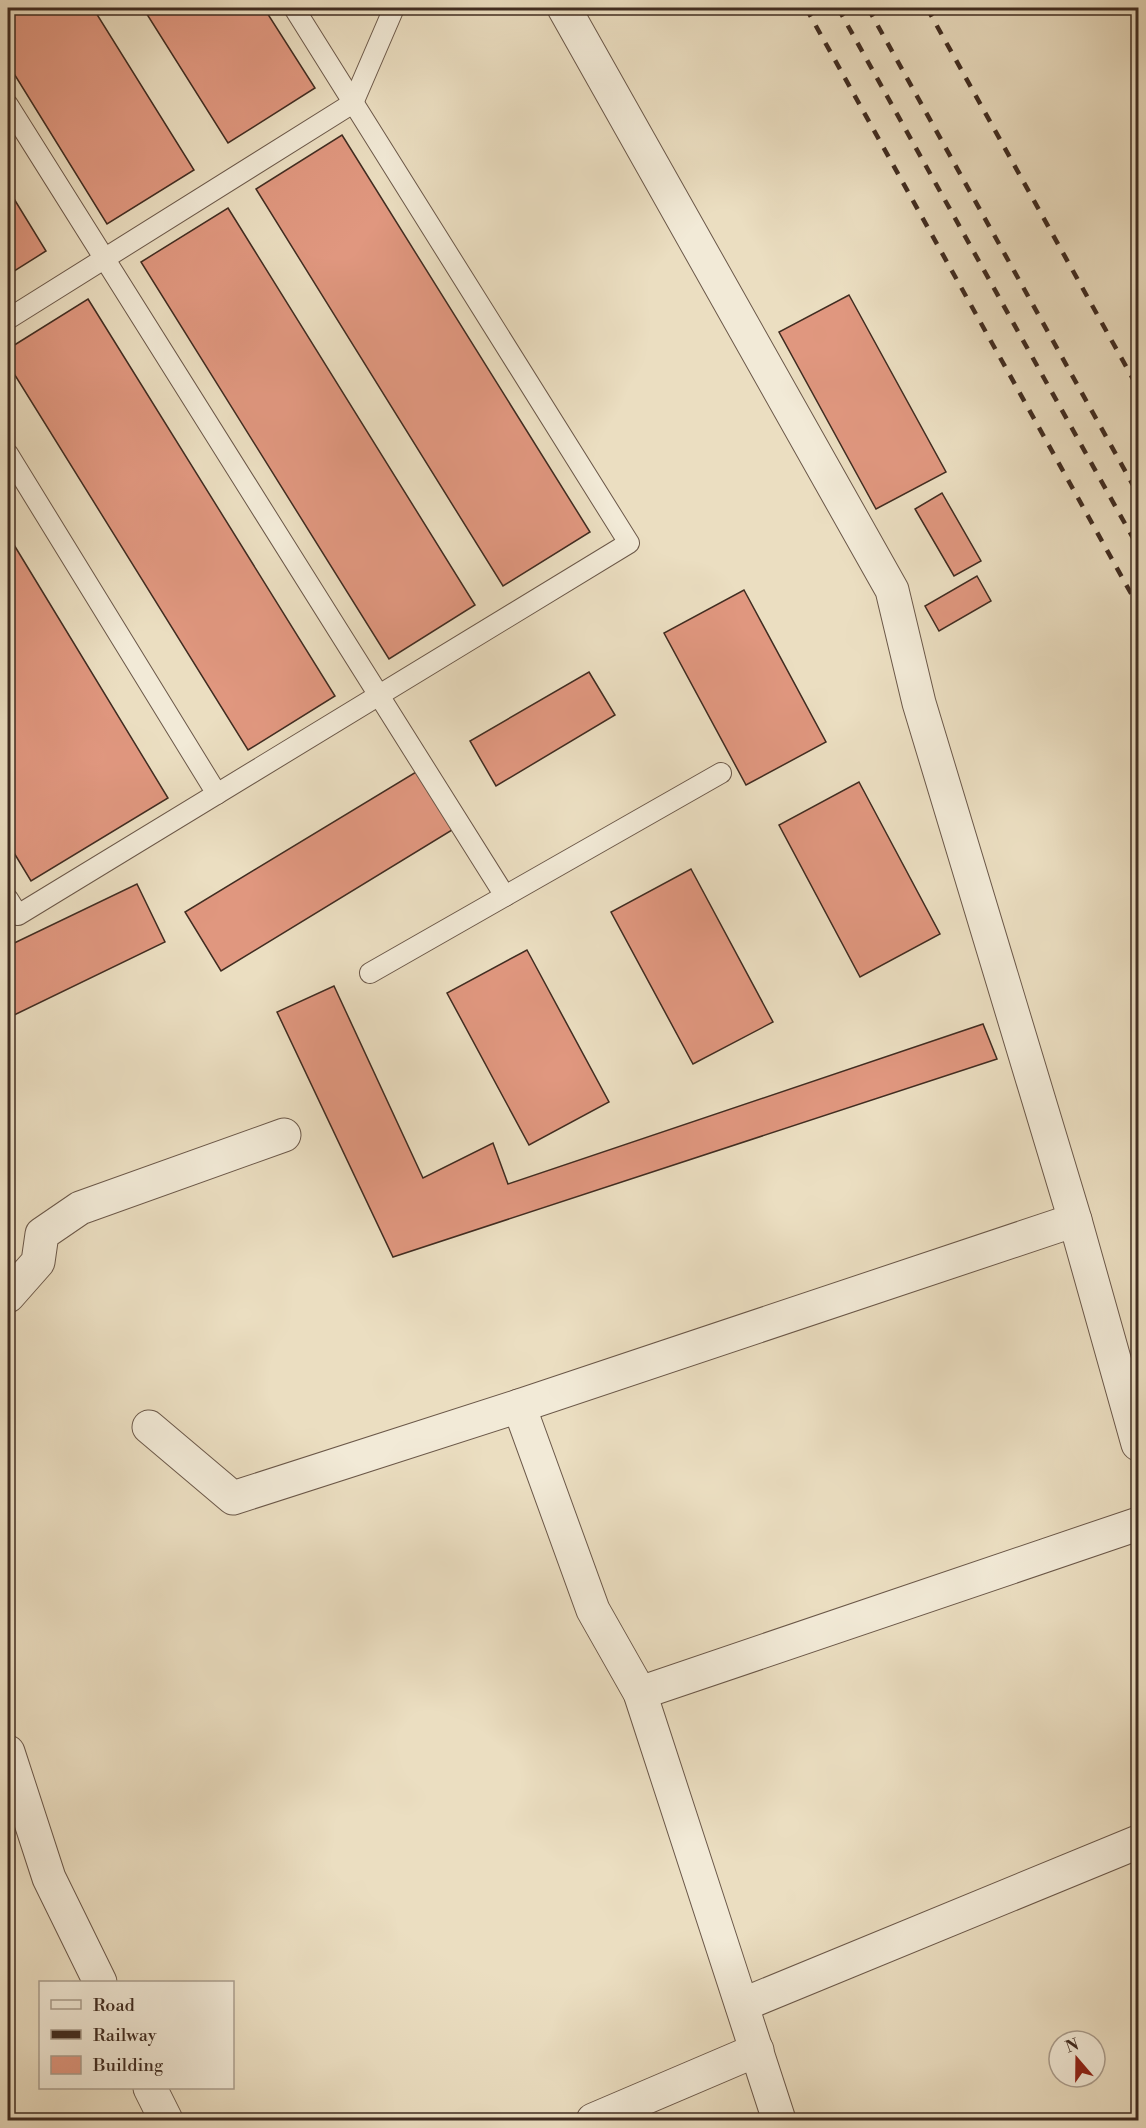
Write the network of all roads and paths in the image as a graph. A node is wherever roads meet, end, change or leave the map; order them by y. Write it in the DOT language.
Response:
graph roads {
  1 [pos="294,8"];
  2 [pos="394,8"];
  3 [pos="564,8"];
  4 [pos="353,103"];
  5 [pos="8,105"];
  6 [pos="104,259"];
  7 [pos="8,319"];
  8 [pos="8,454"];
  9 [pos="378,695"];
  10 [pos="721,772"];
  11 [pos="217,794"];
  12 [pos="505,896"];
  13 [pos="8,899"];
  14 [pos="370,973"];
  15 [pos="284,1135"];
  16 [pos="1075,1220"];
  17 [pos="8,1296"];
  18 [pos="519,1406"];
  19 [pos="149,1427"];
  20 [pos="1138,1444"];
  21 [pos="1138,1524"];
  22 [pos="640,1693"];
  23 [pos="8,1752"];
  24 [pos="1138,1842"];
  25 [pos="99,1981"];
  26 [pos="742,2005"];
  27 [pos="757,2050"];
  28 [pos="150,2089"];
  29 [pos="166,2121"];
  30 [pos="593,2121"];
  31 [pos="779,2121"];
  1 -- 4 [label="lane"];
  2 -- 4 [label="lane"];
  3 -- 16 [label="street"];
  4 -- 6 [label="lane"];
  4 -- 9 [label="lane"];
  5 -- 6 [label="lane"];
  6 -- 7 [label="lane"];
  6 -- 9 [label="lane"];
  8 -- 11 [label="lane"];
  9 -- 11 [label="lane"];
  9 -- 12 [label="lane"];
  10 -- 12 [label="lane"];
  11 -- 13 [label="lane"];
  12 -- 14 [label="lane"];
  15 -- 17 [label="street"];
  16 -- 18 [label="street"];
  16 -- 20 [label="street"];
  18 -- 19 [label="street"];
  18 -- 22 [label="street"];
  21 -- 22 [label="street"];
  22 -- 26 [label="street"];
  23 -- 25 [label="street"];
  24 -- 26 [label="street"];
  26 -- 27 [label="street"];
  27 -- 30 [label="street"];
  27 -- 31 [label="street"];
  28 -- 29 [label="street"];
}
